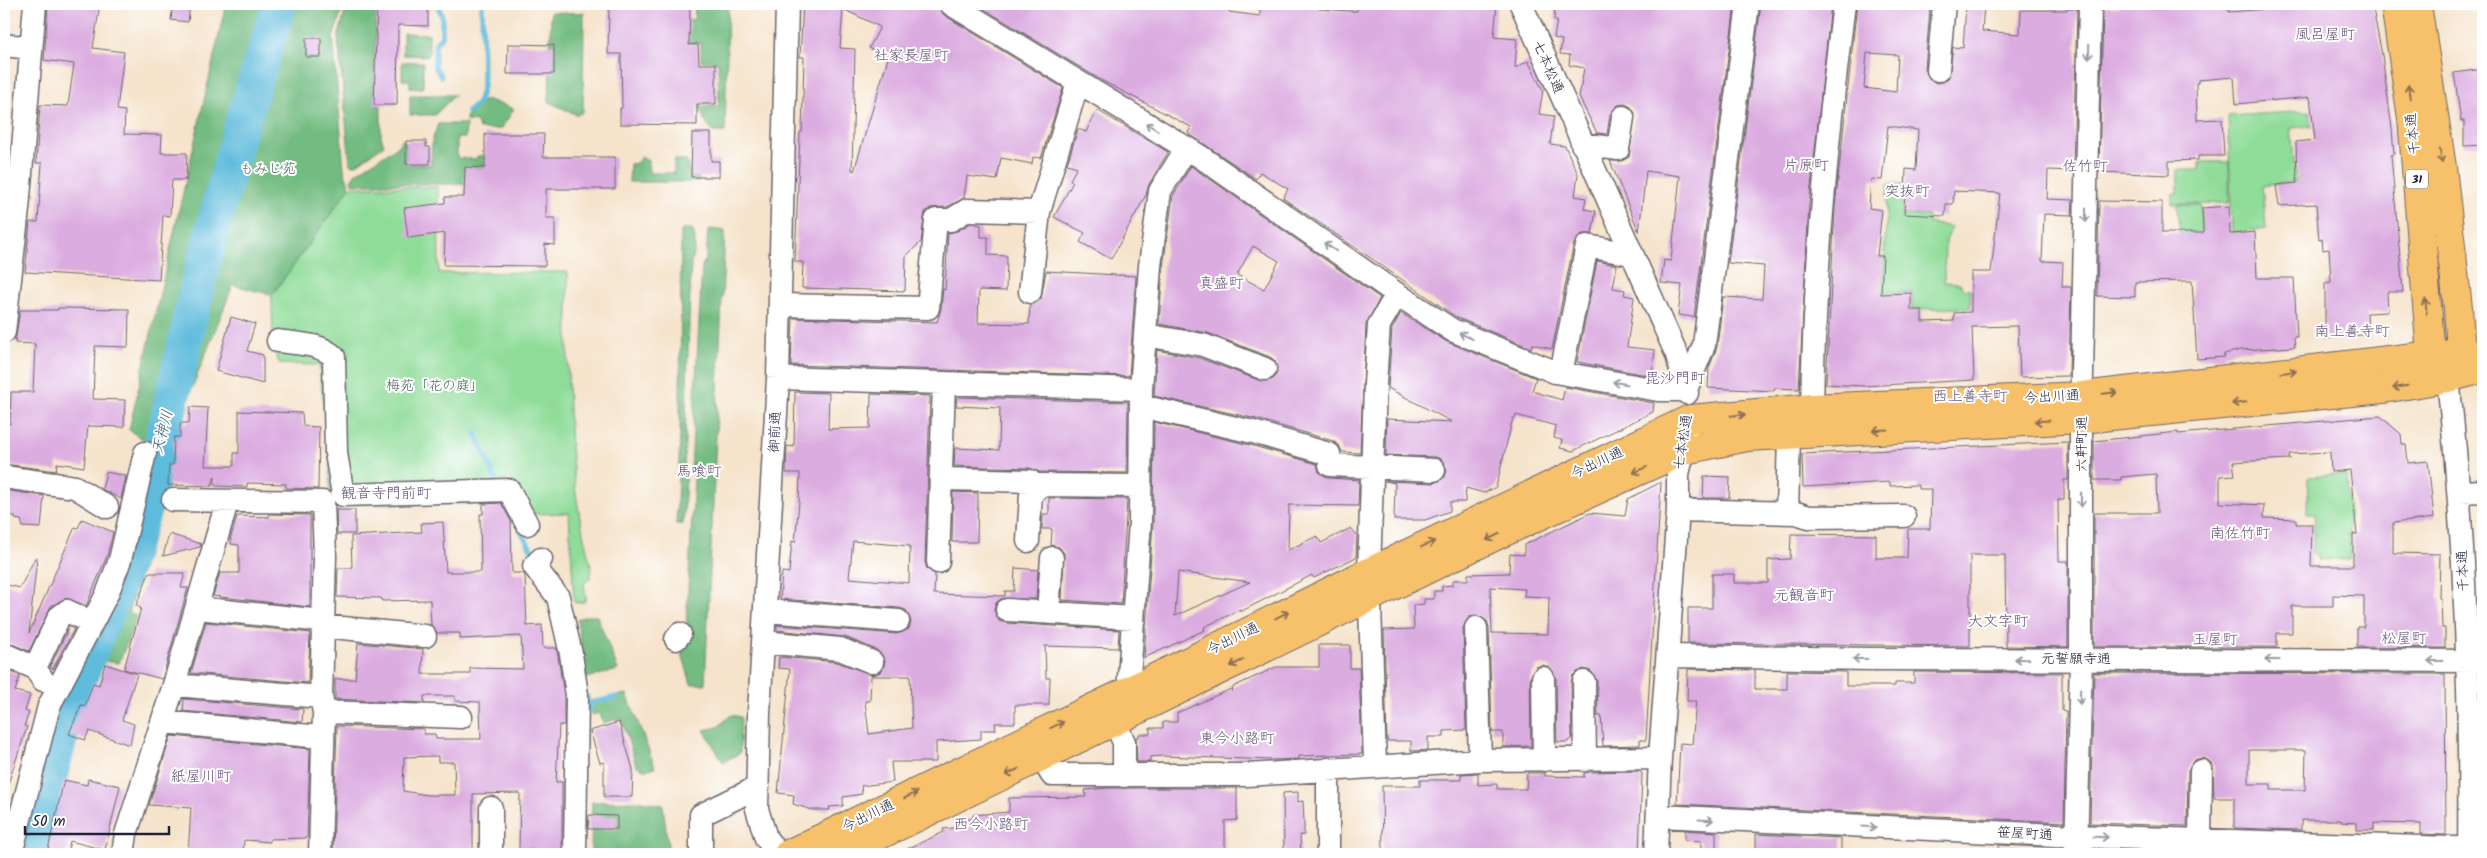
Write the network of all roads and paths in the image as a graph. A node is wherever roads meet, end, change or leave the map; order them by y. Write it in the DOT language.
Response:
graph roads {
  1 [pos="35,4"];
  2 [pos="787,4"];
  3 [pos="951,4"];
  4 [pos="1521,4"];
  5 [pos="1748,4"];
  6 [pos="1844,4"];
  7 [pos="1944,4"];
  8 [pos="2090,4"];
  9 [pos="2395,4"];
  10 [pos="2417,4"];
  11 [pos="4,45"];
  12 [pos="31,48"];
  13 [pos="1938,70"];
  14 [pos="1078,82"];
  15 [pos="1623,117"];
  16 [pos="1582,144"];
  17 [pos="1186,148"];
  18 [pos="11,208"];
  19 [pos="1039,212"];
  20 [pos="1631,254"];
  21 [pos="1030,292"];
  22 [pos="1396,294"];
  23 [pos="780,305"];
  24 [pos="4,332"];
  25 [pos="1146,335"];
  26 [pos="278,341"];
  27 [pos="2472,354"];
  28 [pos="2431,355"];
  29 [pos="1265,369"];
  30 [pos="2483,369"];
  31 [pos="1561,373"];
  32 [pos="778,378"];
  33 [pos="2448,378"];
  34 [pos="944,383"];
  35 [pos="1686,390"];
  36 [pos="1141,397"];
  37 [pos="2082,407"];
  38 [pos="1812,408"];
  39 [pos="1690,419"];
  40 [pos="1789,435"];
  41 [pos="1685,450"];
  42 [pos="145,453"];
  43 [pos="1372,468"];
  44 [pos="1434,470"];
  45 [pos="4,477"];
  46 [pos="941,479"];
  47 [pos="1141,486"];
  48 [pos="1035,490"];
  49 [pos="2483,490"];
  50 [pos="2460,492"];
  51 [pos="333,499"];
  52 [pos="172,500"];
  53 [pos="227,502"];
  54 [pos="107,507"];
  55 [pos="1678,510"];
  56 [pos="1787,513"];
  57 [pos="1904,516"];
  58 [pos="527,524"];
  59 [pos="1028,541"];
  60 [pos="1052,558"];
  61 [pos="541,559"];
  62 [pos="938,562"];
  63 [pos="1370,584"];
  64 [pos="197,608"];
  65 [pos="765,610"];
  66 [pos="1007,610"];
  67 [pos="1048,612"];
  68 [pos="1133,618"];
  69 [pos="898,621"];
  70 [pos="92,623"];
  71 [pos="323,623"];
  72 [pos="1476,628"];
  73 [pos="425,636"];
  74 [pos="763,642"];
  75 [pos="4,654"];
  76 [pos="1669,656"];
  77 [pos="2081,658"];
  78 [pos="2475,661"];
  79 [pos="872,662"];
  80 [pos="35,668"];
  81 [pos="1543,678"];
  82 [pos="1584,682"];
  83 [pos="174,685"];
  84 [pos="1128,691"];
  85 [pos="54,695"];
  86 [pos="322,705"];
  87 [pos="461,718"];
  88 [pos="163,722"];
  89 [pos="1115,722"];
  90 [pos="321,737"];
  91 [pos="1035,748"];
  92 [pos="1660,758"];
  93 [pos="1480,760"];
  94 [pos="1544,760"];
  95 [pos="1585,760"];
  96 [pos="1375,765"];
  97 [pos="1328,769"];
  98 [pos="2201,771"];
  99 [pos="1124,776"];
  100 [pos="758,787"];
  101 [pos="490,808"];
  102 [pos="1658,816"];
  103 [pos="2200,840"];
  104 [pos="2076,845"];
  105 [pos="2374,850"];
  106 [pos="2474,851"];
  107 [pos="10,854"];
  108 [pos="123,854"];
  109 [pos="320,854"];
  110 [pos="491,854"];
  111 [pos="575,854"];
  112 [pos="701,854"];
  113 [pos="778,854"];
  114 [pos="788,854"];
  115 [pos="841,854"];
  116 [pos="1328,854"];
  117 [pos="1656,854"];
  1 -- 12 [label="street"];
  2 -- 23 [label="street, 御前通"];
  3 -- 14 [label="street"];
  4 -- 16 [label="street, 七本松通"];
  5 -- 35 [label="street"];
  6 -- 38 [label="street"];
  7 -- 13 [label="street"];
  8 -- 37 [label="street, 六軒町通, one-way"];
  28 -- 9 [label="main road, 千本通 / 31, one-way"];
  10 -- 27 [label="main road, 千本通 / 31, one-way"];
  11 -- 12 [label="street"];
  12 -- 18 [label="street"];
  17 -- 14 [label="street, one-way"];
  14 -- 19 [label="street"];
  15 -- 16 [label="street"];
  16 -- 20 [label="street, 七本松通"];
  22 -- 17 [label="street, one-way"];
  17 -- 25 [label="street"];
  18 -- 24 [label="street"];
  19 -- 21 [label="street"];
  19 -- 23 [label="street"];
  20 -- 31 [label="street"];
  20 -- 35 [label="street, 七本松通"];
  31 -- 22 [label="street, one-way"];
  22 -- 43 [label="street"];
  23 -- 32 [label="street, 御前通"];
  25 -- 29 [label="street"];
  25 -- 36 [label="street"];
  26 -- 51 [label="street"];
  27 -- 28 [label="main road, 今出川通"];
  27 -- 33 [label="main road"];
  28 -- 33 [label="main road"];
  37 -- 28 [label="main road, 今出川通, one-way"];
  30 -- 33 [label="main road, 今出川通"];
  35 -- 31 [label="street, one-way"];
  32 -- 34 [label="street"];
  32 -- 65 [label="street, 御前通"];
  33 -- 37 [label="main road, 今出川通, one-way"];
  33 -- 50 [label="street, 千本通"];
  34 -- 36 [label="street"];
  34 -- 46 [label="street"];
  35 -- 39 [label="street, 七本松通"];
  36 -- 43 [label="street"];
  36 -- 47 [label="street"];
  37 -- 38 [label="main road, 今出川通"];
  37 -- 40 [label="main road, 今出川通, one-way"];
  37 -- 77 [label="street, 六軒町通, one-way"];
  39 -- 38 [label="main road, 今出川通, one-way"];
  39 -- 41 [label="street, 七本松通"];
  63 -- 39 [label="main road, 今出川通, one-way"];
  40 -- 41 [label="main road, 今出川通"];
  40 -- 56 [label="street"];
  41 -- 55 [label="street, 七本松通"];
  41 -- 63 [label="main road, 今出川通, one-way"];
  42 -- 70 [label="street"];
  43 -- 44 [label="street"];
  43 -- 63 [label="street"];
  45 -- 54 [label="street"];
  46 -- 48 [label="street"];
  46 -- 62 [label="street"];
  47 -- 48 [label="street"];
  47 -- 68 [label="street"];
  48 -- 59 [label="street"];
  49 -- 50 [label="street"];
  50 -- 78 [label="street, 千本通"];
  51 -- 53 [label="street"];
  51 -- 58 [label="street"];
  51 -- 71 [label="street"];
  52 -- 53 [label="street"];
  53 -- 64 [label="street"];
  55 -- 56 [label="street"];
  55 -- 76 [label="street, 七本松通"];
  56 -- 57 [label="street"];
  60 -- 67 [label="street"];
  61 -- 111 [label="street"];
  84 -- 63 [label="main road, 今出川通, one-way"];
  63 -- 89 [label="main road, 今出川通, one-way"];
  63 -- 96 [label="street"];
  64 -- 71 [label="street"];
  64 -- 83 [label="street"];
  65 -- 69 [label="street"];
  65 -- 74 [label="street, 御前通"];
  66 -- 67 [label="street"];
  67 -- 68 [label="street"];
  68 -- 84 [label="street"];
  70 -- 80 [label="street"];
  70 -- 85 [label="street"];
  71 -- 73 [label="street"];
  71 -- 86 [label="street"];
  72 -- 93 [label="street"];
  74 -- 79 [label="street"];
  74 -- 100 [label="street, 御前通"];
  75 -- 80 [label="street"];
  77 -- 76 [label="street, 元誓願寺通, one-way"];
  76 -- 92 [label="street, 七本松通"];
  78 -- 77 [label="street, 元誓願寺通, one-way"];
  77 -- 104 [label="street, 六軒町通, one-way"];
  78 -- 106 [label="street, 千本通"];
  80 -- 85 [label="street"];
  81 -- 94 [label="street"];
  82 -- 95 [label="street"];
  83 -- 86 [label="street"];
  83 -- 88 [label="street"];
  91 -- 84 [label="main road, 今出川通, one-way"];
  85 -- 107 [label="street"];
  86 -- 87 [label="street"];
  86 -- 90 [label="street"];
  88 -- 90 [label="street"];
  88 -- 108 [label="street"];
  89 -- 91 [label="main road, 今出川通"];
  89 -- 99 [label="street"];
  90 -- 109 [label="street"];
  91 -- 99 [label="street"];
  114 -- 91 [label="main road, 今出川通, one-way"];
  91 -- 115 [label="main road, 今出川通, one-way"];
  92 -- 95 [label="street"];
  92 -- 102 [label="street, 七本松通"];
  93 -- 94 [label="street"];
  93 -- 96 [label="street"];
  94 -- 95 [label="street"];
  96 -- 97 [label="street"];
  97 -- 99 [label="street"];
  97 -- 116 [label="street"];
  98 -- 103 [label="street"];
  100 -- 112 [label="street"];
  100 -- 113 [label="street, 御前通"];
  101 -- 110 [label="street"];
  102 -- 104 [label="street, 笹屋町通, one-way"];
  102 -- 117 [label="street, 七本松通"];
  104 -- 103 [label="street, 笹屋町通, one-way"];
  103 -- 105 [label="street, 笹屋町通"];
  105 -- 106 [label="street, 笹屋町通"];
}
